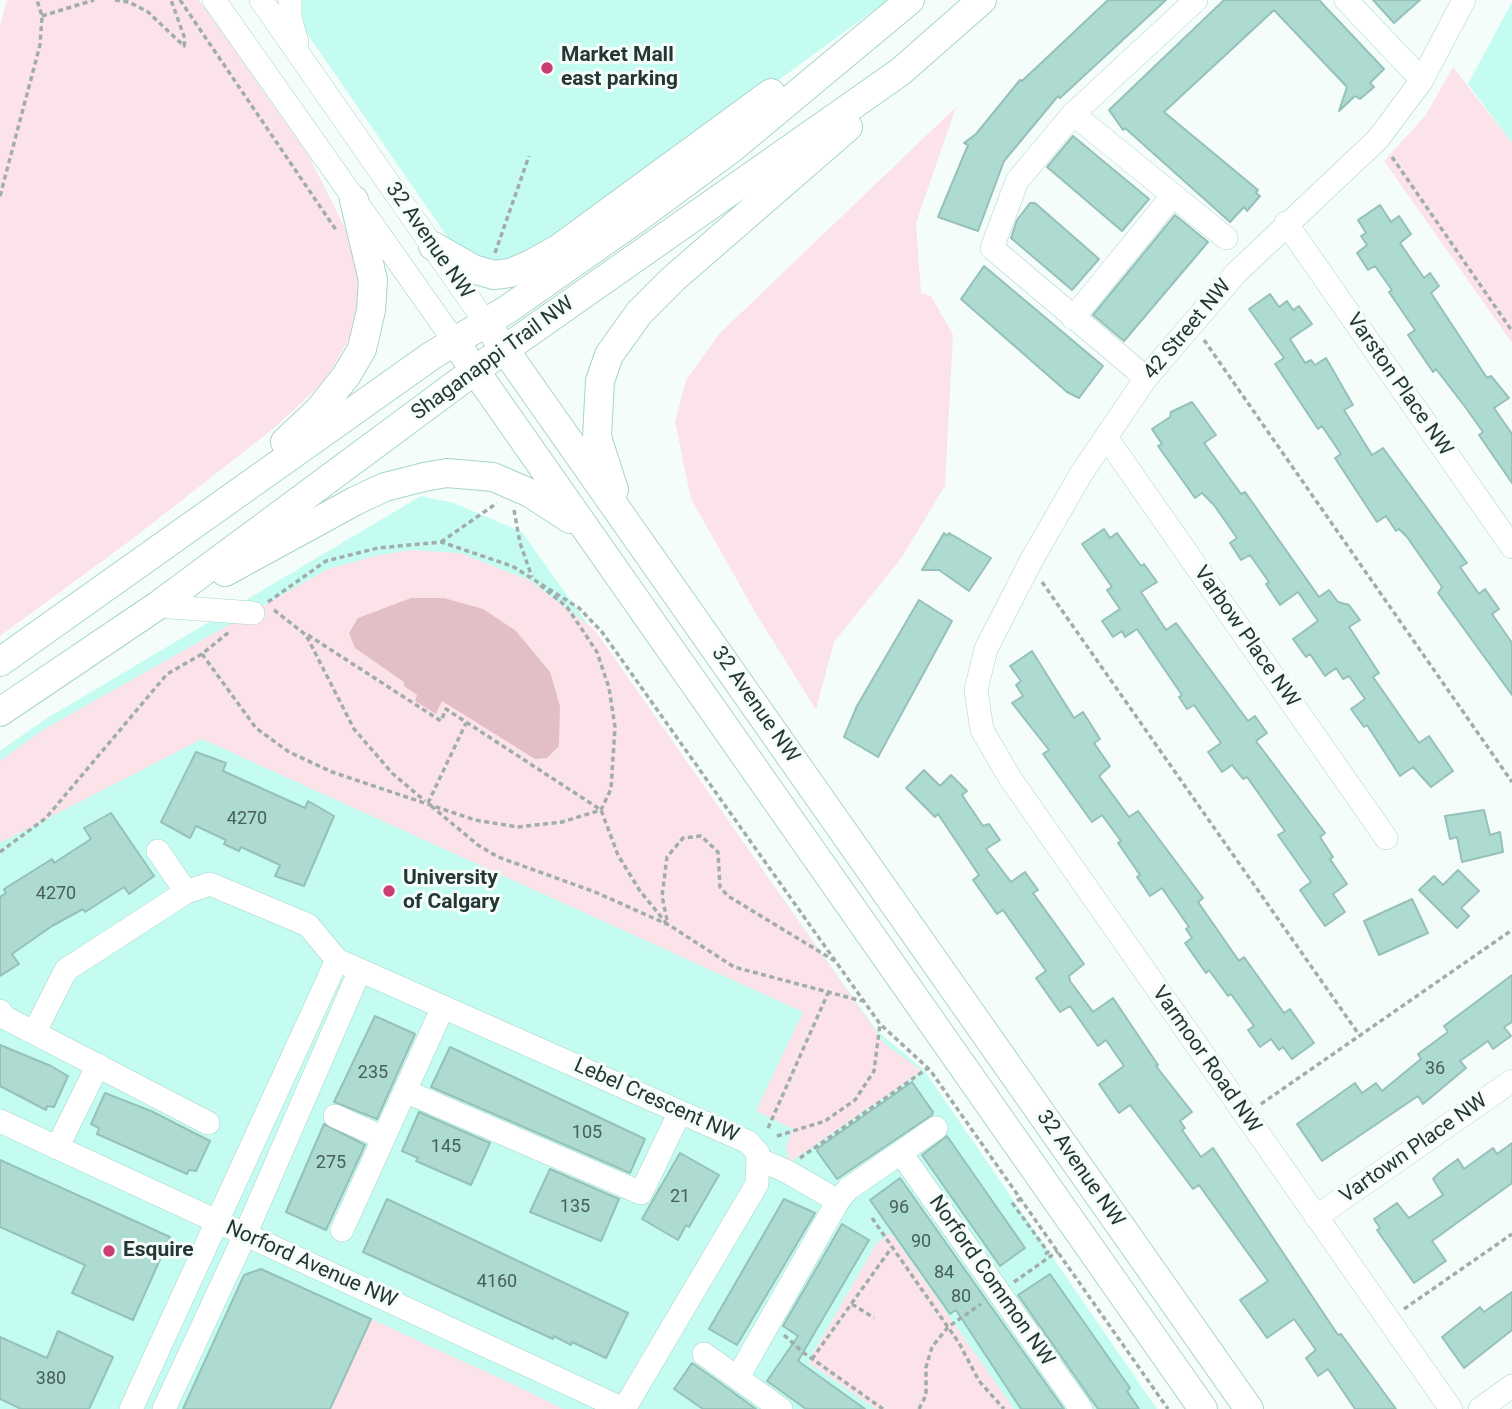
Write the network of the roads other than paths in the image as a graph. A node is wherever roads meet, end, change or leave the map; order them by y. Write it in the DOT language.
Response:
graph roads {
  1 [pos="261,0"];
  2 [pos="290,0"];
  3 [pos="910,0"];
  4 [pos="982,0"];
  5 [pos="1196,0"];
  6 [pos="1346,0"];
  7 [pos="218,1"];
  8 [pos="1463,1"];
  9 [pos="301,58"];
  10 [pos="900,72"];
  11 [pos="818,76"];
  12 [pos="1422,80"];
  13 [pos="1073,114"];
  14 [pos="1174,195"];
  15 [pos="354,200"];
  16 [pos="1286,223"];
  17 [pos="1226,238"];
  18 [pos="433,246"];
  19 [pos="1073,318"];
  20 [pos="486,323"];
  21 [pos="455,342"];
  22 [pos="506,350"];
  23 [pos="474,372"];
  24 [pos="1146,378"];
  25 [pos="1106,437"];
  26 [pos="624,519"];
  27 [pos="582,526"];
  28 [pos="1512,547"];
  29 [pos="160,548"];
  30 [pos="157,606"];
  31 [pos="253,614"];
  32 [pos="0,662"];
  33 [pos="976,704"];
  34 [pos="0,712"];
  35 [pos="1385,838"];
  36 [pos="158,851"];
  37 [pos="186,892"];
  38 [pos="337,960"];
  39 [pos="360,970"];
  40 [pos="443,1007"];
  41 [pos="0,1011"];
  42 [pos="35,1031"];
  43 [pos="98,1065"];
  44 [pos="1512,1081"];
  45 [pos="405,1091"];
  46 [pos="680,1112"];
  47 [pos="335,1116"];
  48 [pos="0,1121"];
  49 [pos="208,1123"];
  50 [pos="936,1128"];
  51 [pos="384,1138"];
  52 [pos="57,1148"];
  53 [pos="901,1153"];
  54 [pos="760,1160"];
  55 [pos="838,1201"];
  56 [pos="1317,1217"];
  57 [pos="216,1223"];
  58 [pos="342,1230"];
  59 [pos="245,1234"];
  60 [pos="704,1354"];
  61 [pos="738,1377"];
  62 [pos="1512,1386"];
  63 [pos="131,1409"];
  64 [pos="164,1409"];
  65 [pos="624,1409"];
  66 [pos="781,1409"];
  67 [pos="1080,1409"];
  68 [pos="1203,1409"];
  69 [pos="1249,1409"];
  70 [pos="1451,1409"];
  71 [pos="1480,1409"];
  1 -- 9 [label="street, 32 Avenue NW"];
  2 -- 9 [label="street"];
  3 -- 11 [label="main road, Shaganappi Trail NW"];
  4 -- 10 [label="main road, Shaganappi Trail NW"];
  5 -- 13 [label="street"];
  6 -- 12 [label="street"];
  7 -- 15 [label="street, 32 Avenue NW"];
  8 -- 12 [label="street, 42 Street NW"];
  9 -- 18 [label="street, 32 Avenue NW"];
  10 -- 22 [label="main road, Shaganappi Trail NW"];
  10 -- 26 [label="main road"];
  11 -- 18 [label="main road"];
  11 -- 20 [label="main road, Shaganappi Trail NW"];
  12 -- 16 [label="street, 42 Street NW"];
  13 -- 14 [label="street"];
  13 -- 19 [label="street"];
  14 -- 17 [label="street"];
  14 -- 19 [label="street"];
  15 -- 21 [label="street, 32 Avenue NW"];
  15 -- 29 [label="main road"];
  16 -- 24 [label="street, 42 Street NW"];
  16 -- 28 [label="street, Varston Place NW"];
  18 -- 20 [label="street, 32 Avenue NW"];
  19 -- 24 [label="street"];
  20 -- 21 [label="main road, Shaganappi Trail NW"];
  20 -- 22 [label="main road, 32 Avenue NW"];
  21 -- 23 [label="main road, 32 Avenue NW"];
  21 -- 29 [label="main road, Shaganappi Trail NW"];
  22 -- 23 [label="main road, Shaganappi Trail NW"];
  22 -- 26 [label="main road, 32 Avenue NW"];
  23 -- 27 [label="main road, 32 Avenue NW"];
  23 -- 30 [label="main road, Shaganappi Trail NW"];
  24 -- 25 [label="street, 42 Street NW"];
  25 -- 33 [label="street, 42 Street NW"];
  25 -- 35 [label="street, Varbow Place NW"];
  26 -- 69 [label="main road, 32 Avenue NW"];
  27 -- 30 [label="main road"];
  27 -- 68 [label="main road, 32 Avenue NW"];
  29 -- 32 [label="main road, Shaganappi Trail NW"];
  30 -- 31 [label="street"];
  30 -- 34 [label="main road, Shaganappi Trail NW"];
  33 -- 56 [label="street, Varmoor Road NW"];
  36 -- 37 [label="street"];
  37 -- 38 [label="street"];
  37 -- 42 [label="street"];
  38 -- 39 [label="street, Lebel Crescent NW"];
  38 -- 57 [label="street"];
  39 -- 40 [label="street, Lebel Crescent NW"];
  39 -- 59 [label="street"];
  40 -- 45 [label="street"];
  40 -- 46 [label="street, Lebel Crescent NW"];
  41 -- 42 [label="street"];
  42 -- 43 [label="street"];
  43 -- 49 [label="street"];
  43 -- 52 [label="street"];
  44 -- 56 [label="street, Vartown Place NW"];
  45 -- 46 [label="street"];
  45 -- 51 [label="street"];
  46 -- 54 [label="street, Lebel Crescent NW"];
  47 -- 51 [label="street"];
  48 -- 52 [label="street, Norford Avenue NW"];
  50 -- 53 [label="street"];
  51 -- 58 [label="street"];
  52 -- 57 [label="street, Norford Avenue NW"];
  53 -- 55 [label="street"];
  53 -- 67 [label="street, Norford Common NW"];
  54 -- 55 [label="street"];
  54 -- 65 [label="street, Lebel Crescent NW"];
  55 -- 61 [label="street"];
  56 -- 70 [label="street, Varmoor Road NW"];
  57 -- 59 [label="street, Norford Avenue NW"];
  57 -- 63 [label="street"];
  59 -- 64 [label="street"];
  59 -- 65 [label="street, Norford Avenue NW"];
  60 -- 61 [label="street"];
  61 -- 66 [label="street"];
  62 -- 71 [label="street"];
}
